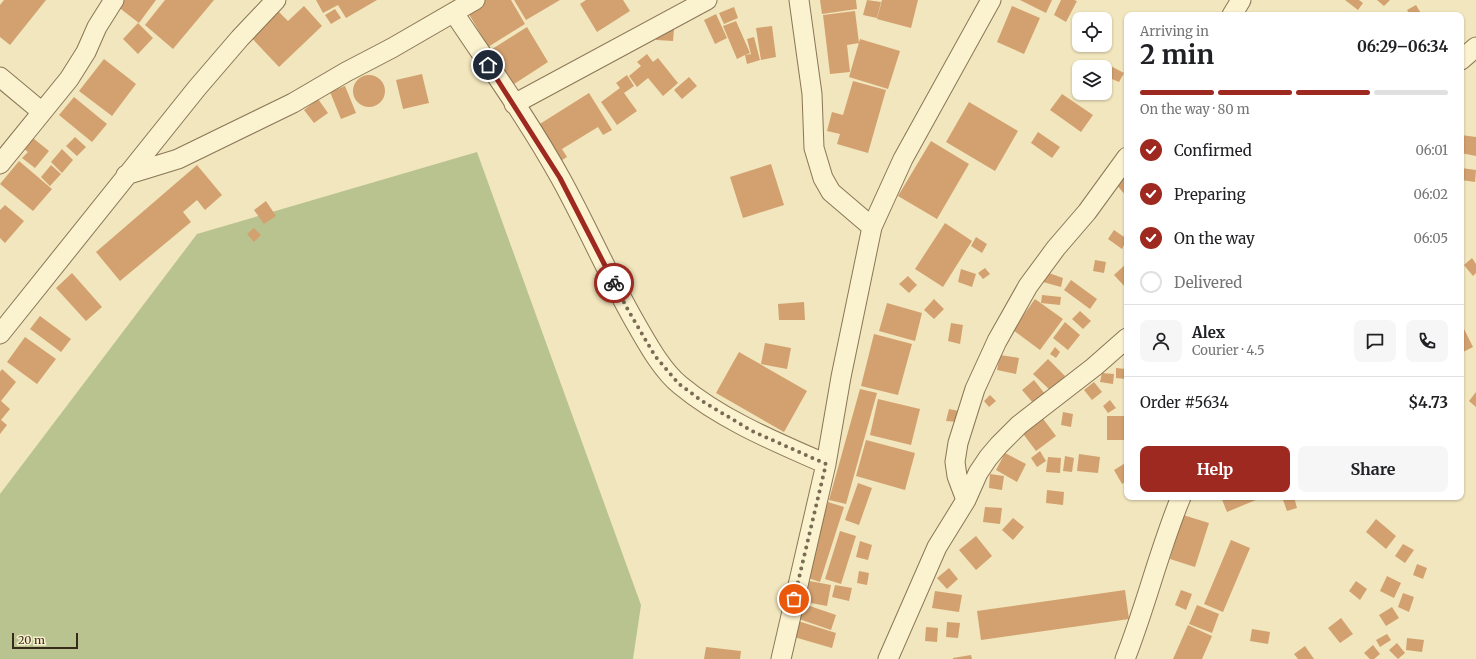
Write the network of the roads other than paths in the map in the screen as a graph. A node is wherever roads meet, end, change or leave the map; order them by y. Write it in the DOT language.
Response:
graph roads {
  1 [pos="114,0"];
  2 [pos="276,0"];
  3 [pos="475,0"];
  4 [pos="707,0"];
  5 [pos="799,0"];
  6 [pos="992,0"];
  7 [pos="1241,0"];
  8 [pos="1234,12"];
  9 [pos="454,13"];
  10 [pos="1476,47"];
  11 [pos="1464,57"];
  12 [pos="0,77"];
  13 [pos="514,104"];
  14 [pos="42,112"];
  15 [pos="1124,161"];
  16 [pos="0,164"];
  17 [pos="126,175"];
  18 [pos="872,227"];
  19 [pos="0,334"];
  20 [pos="1124,341"];
  21 [pos="826,464"];
  22 [pos="966,500"];
  23 [pos="1180,500"];
  24 [pos="781,659"];
  25 [pos="888,659"];
  26 [pos="1125,659"];
  1 -- 14 [label="street"];
  2 -- 17 [label="street"];
  3 -- 9 [label="street"];
  4 -- 13 [label="street"];
  5 -- 18 [label="street"];
  6 -- 18 [label="street"];
  7 -- 8 [label="street"];
  9 -- 13 [label="street"];
  9 -- 17 [label="street"];
  10 -- 11 [label="street"];
  12 -- 14 [label="street"];
  13 -- 21 [label="street"];
  14 -- 16 [label="street"];
  15 -- 22 [label="street"];
  17 -- 19 [label="street"];
  18 -- 21 [label="street"];
  20 -- 22 [label="street"];
  21 -- 24 [label="street"];
  22 -- 25 [label="street"];
  23 -- 26 [label="street"];
}
